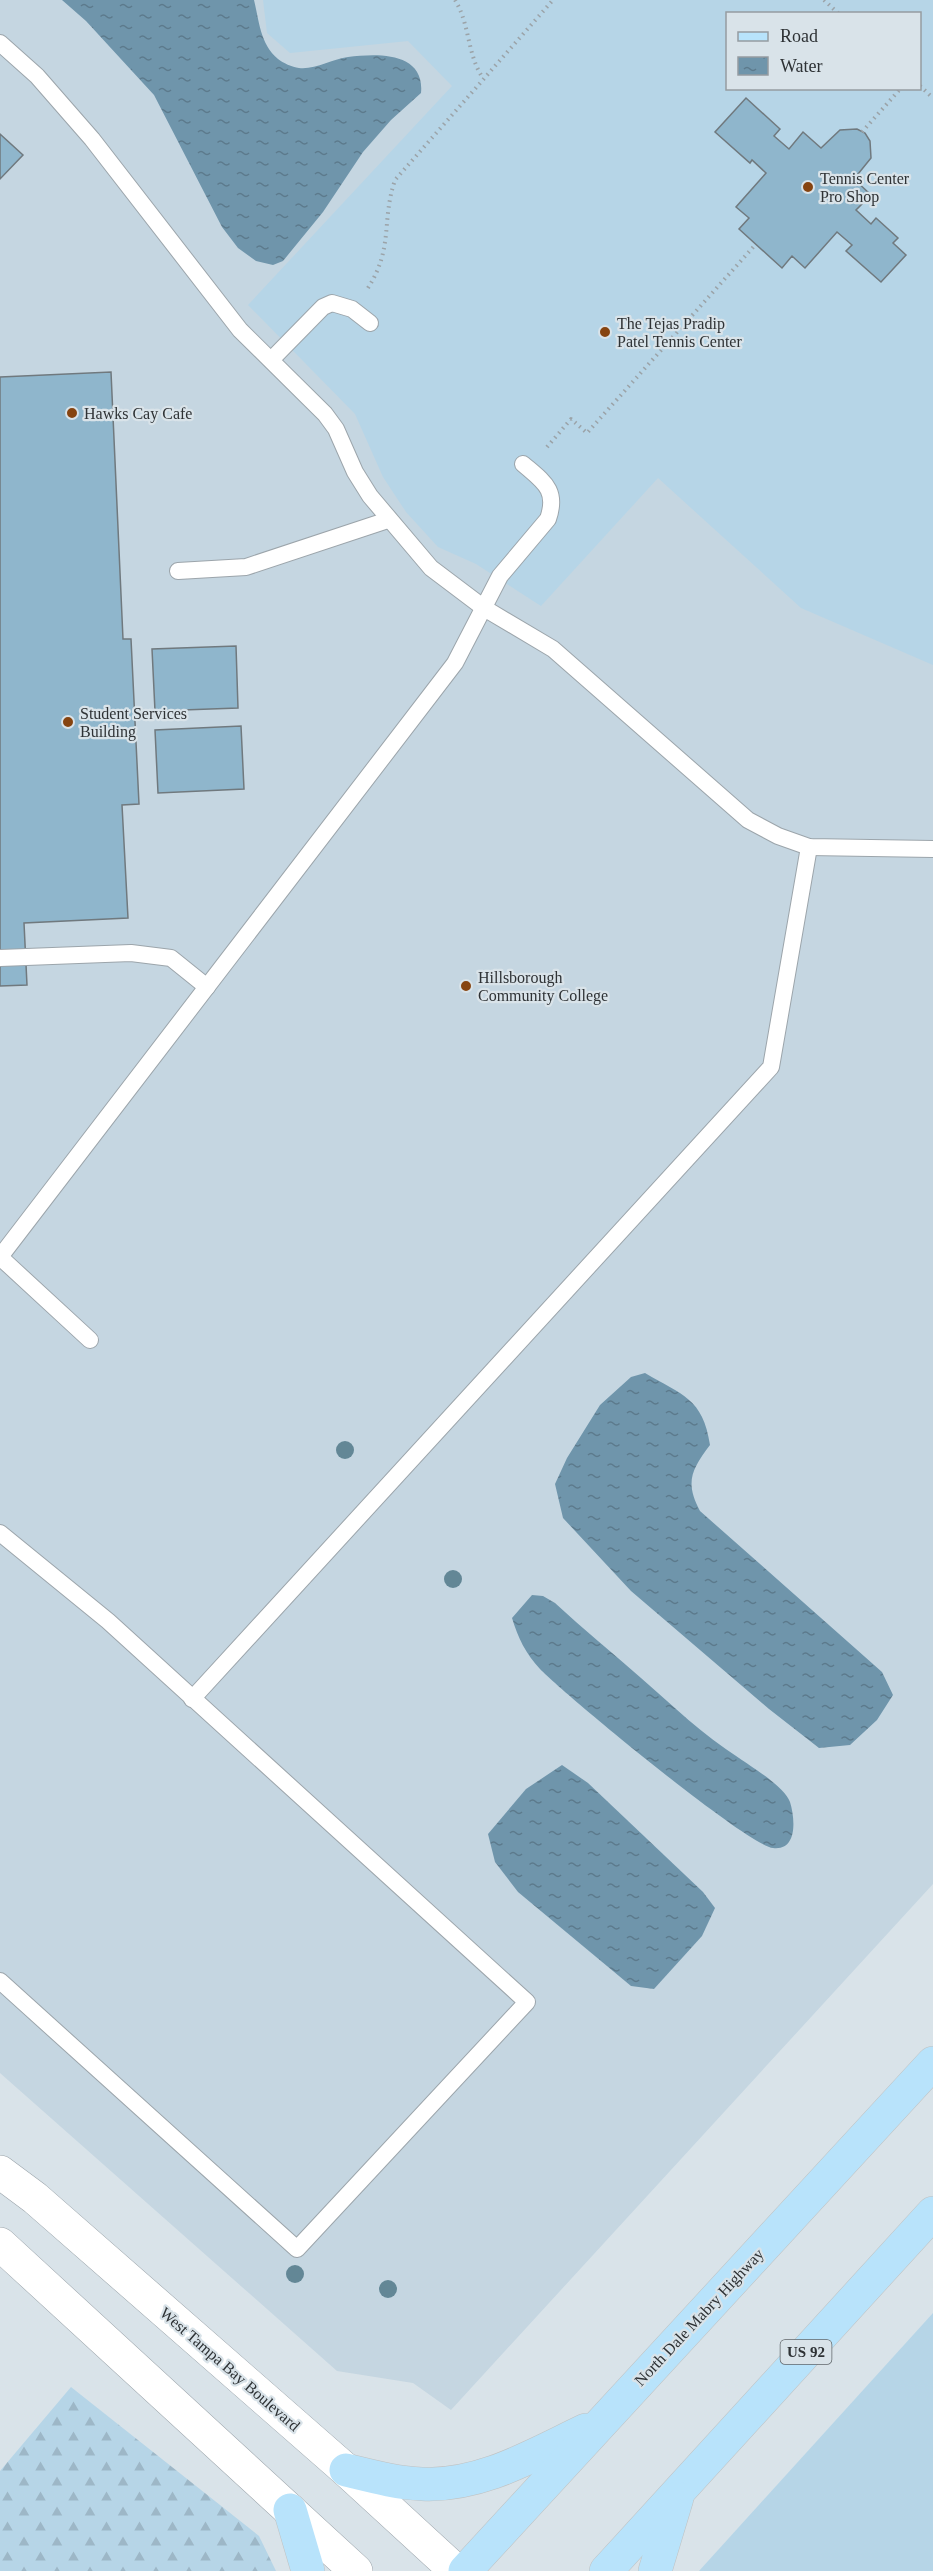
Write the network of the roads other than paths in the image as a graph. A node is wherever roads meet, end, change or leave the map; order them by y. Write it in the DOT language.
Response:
graph roads {
  1 [pos="0,43"];
  2 [pos="370,323"];
  3 [pos="271,360"];
  4 [pos="526,466"];
  5 [pos="388,520"];
  6 [pos="178,571"];
  7 [pos="484,608"];
  8 [pos="810,847"];
  9 [pos="933,849"];
  10 [pos="0,958"];
  11 [pos="207,987"];
  12 [pos="0,1257"];
  13 [pos="90,1340"];
  14 [pos="0,1533"];
  15 [pos="192,1699"];
  16 [pos="0,1982"];
  17 [pos="933,2063"];
  18 [pos="0,2172"];
  19 [pos="933,2213"];
  20 [pos="0,2244"];
  21 [pos="601,2423"];
  22 [pos="346,2470"];
  23 [pos="678,2492"];
  24 [pos="290,2510"];
  25 [pos="308,2571"];
  26 [pos="356,2571"];
  27 [pos="456,2571"];
  28 [pos="465,2571"];
  29 [pos="606,2571"];
  30 [pos="656,2571"];
  1 -- 3 [label="lane"];
  2 -- 3 [label="lane"];
  3 -- 5 [label="lane"];
  4 -- 7 [label="lane"];
  5 -- 6 [label="lane"];
  5 -- 7 [label="lane"];
  7 -- 8 [label="lane"];
  7 -- 11 [label="lane"];
  8 -- 9 [label="lane"];
  8 -- 15 [label="lane"];
  10 -- 11 [label="lane"];
  11 -- 12 [label="lane"];
  12 -- 13 [label="lane"];
  14 -- 15 [label="lane"];
  15 -- 16 [label="lane"];
  17 -- 21 [label="main road, North Dale Mabry Highway"];
  18 -- 22 [label="street, West Tampa Bay Boulevard"];
  19 -- 23 [label="main road, US 92"];
  20 -- 24 [label="street"];
  21 -- 22 [label="main road"];
  21 -- 28 [label="main road, North Dale Mabry Highway"];
  22 -- 27 [label="street, West Tampa Bay Boulevard"];
  23 -- 29 [label="main road, US 92"];
  23 -- 30 [label="main road"];
  24 -- 25 [label="main road"];
  24 -- 26 [label="street"];
}
